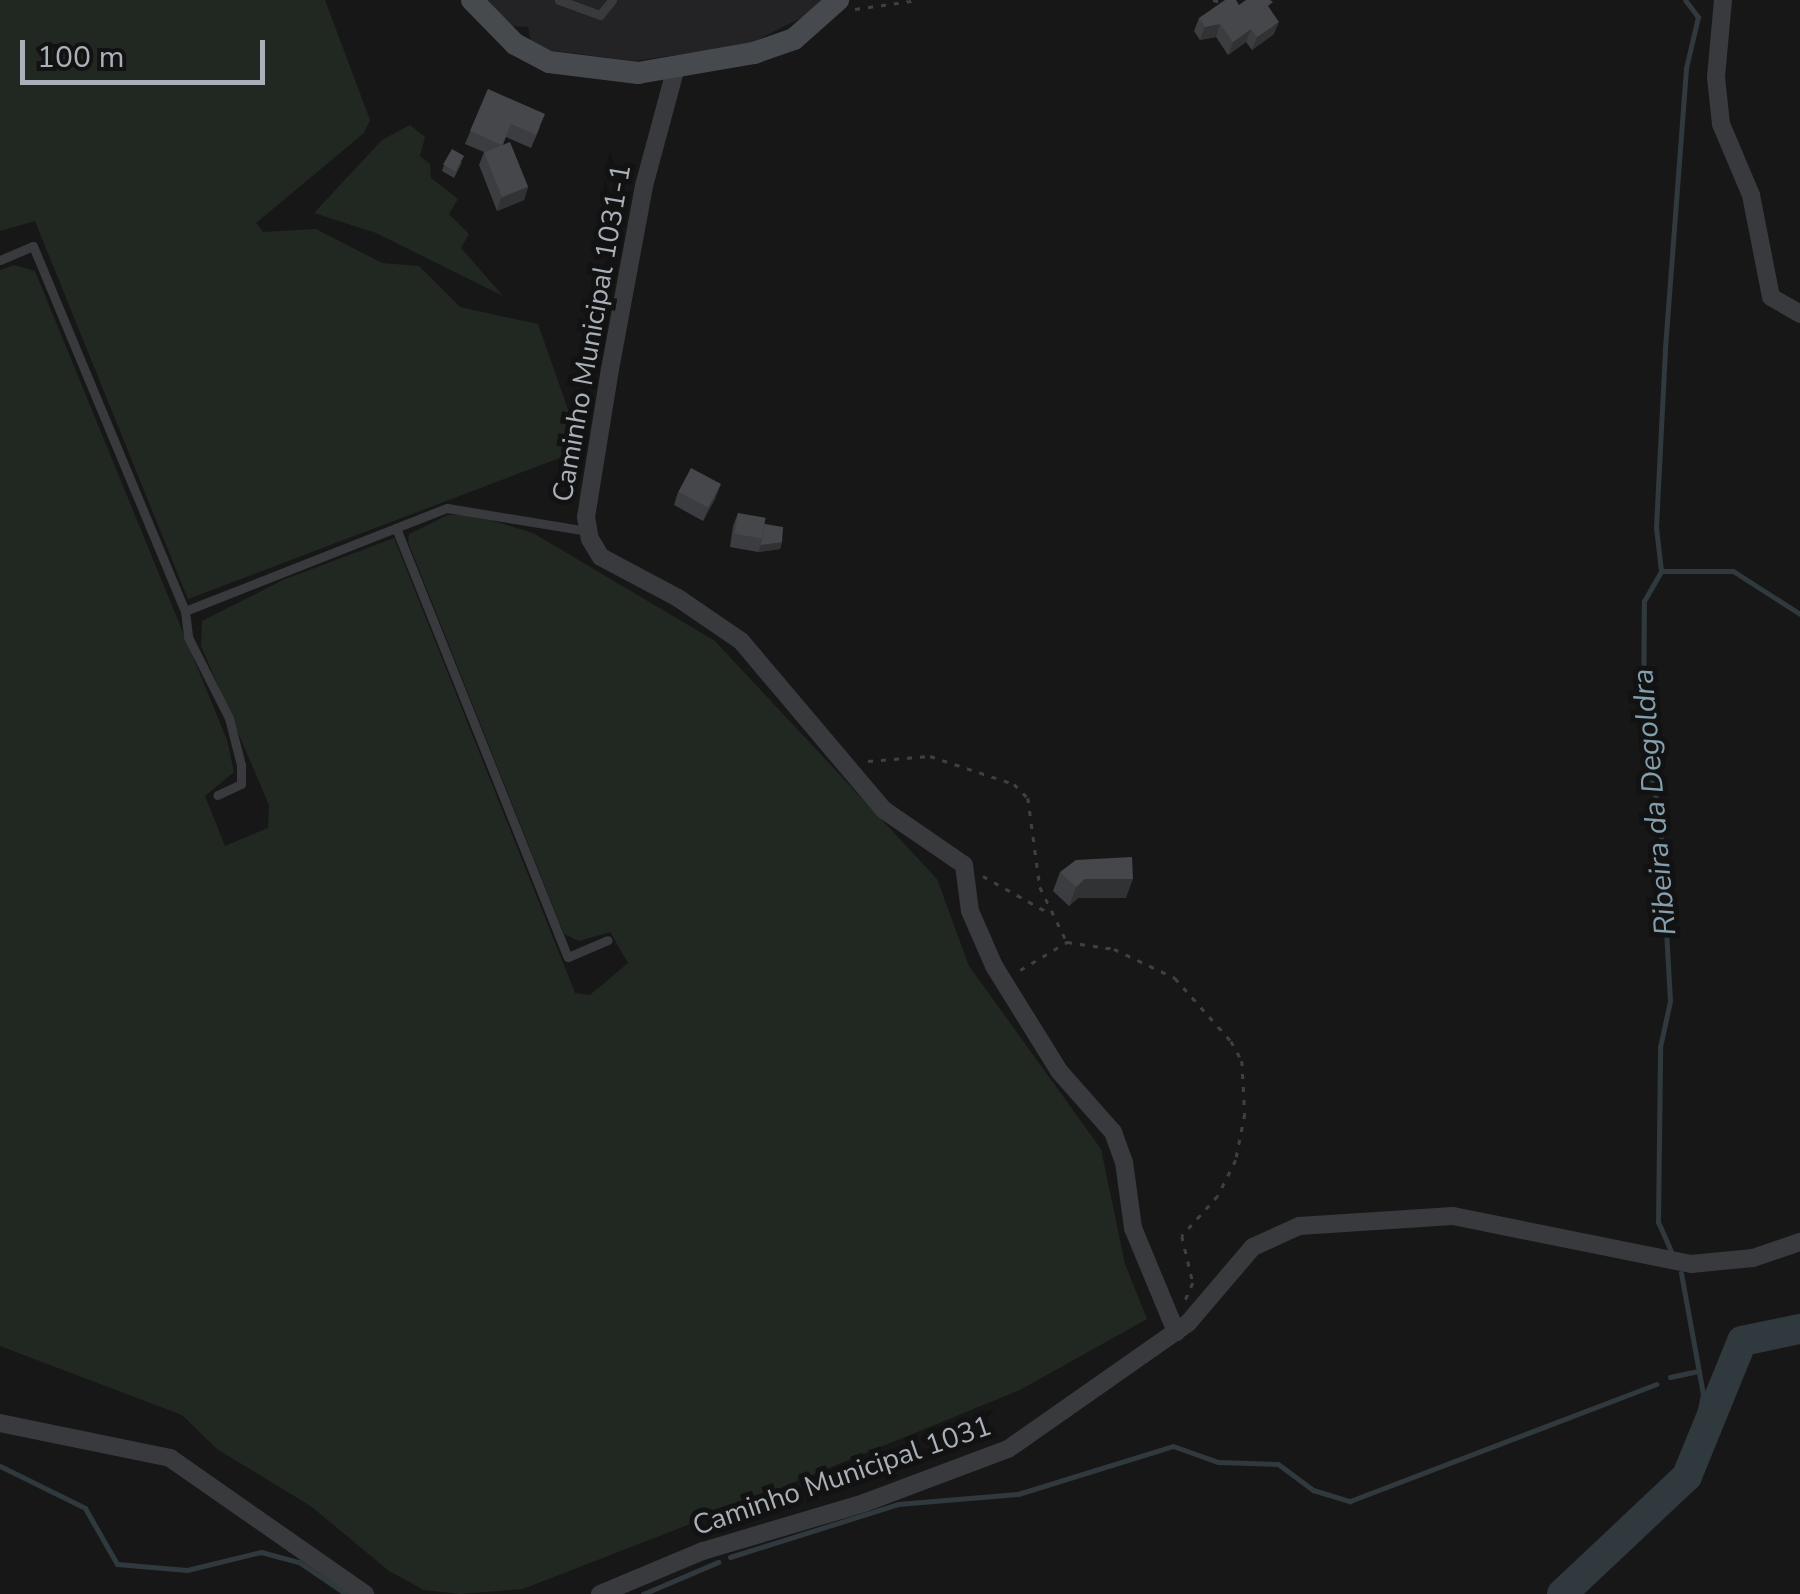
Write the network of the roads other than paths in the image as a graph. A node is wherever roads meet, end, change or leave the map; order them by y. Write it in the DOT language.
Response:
graph roads {
  1 [pos="472,0"];
  2 [pos="559,0"];
  3 [pos="612,0"];
  4 [pos="838,0"];
  5 [pos="1723,0"];
  6 [pos="675,71"];
  7 [pos="0,260"];
  8 [pos="1800,314"];
  9 [pos="396,528"];
  10 [pos="589,531"];
  11 [pos="186,611"];
  12 [pos="217,796"];
  13 [pos="608,940"];
  14 [pos="1800,1242"];
  15 [pos="1178,1330"];
  16 [pos="0,1423"];
  17 [pos="366,1594"];
  18 [pos="600,1594"];
  1 -- 6 [label="main road"];
  2 -- 3 [label="lane"];
  4 -- 6 [label="main road"];
  5 -- 8 [label="street"];
  6 -- 10 [label="street, Caminho Municipal 1031-1"];
  7 -- 11 [label="lane"];
  9 -- 10 [label="lane"];
  9 -- 11 [label="lane"];
  9 -- 13 [label="lane"];
  10 -- 15 [label="street, Caminho Municipal 1031-1"];
  11 -- 12 [label="lane"];
  14 -- 15 [label="street, Caminho Municipal 1031"];
  15 -- 18 [label="street, Caminho Municipal 1031"];
  16 -- 17 [label="street"];
}
